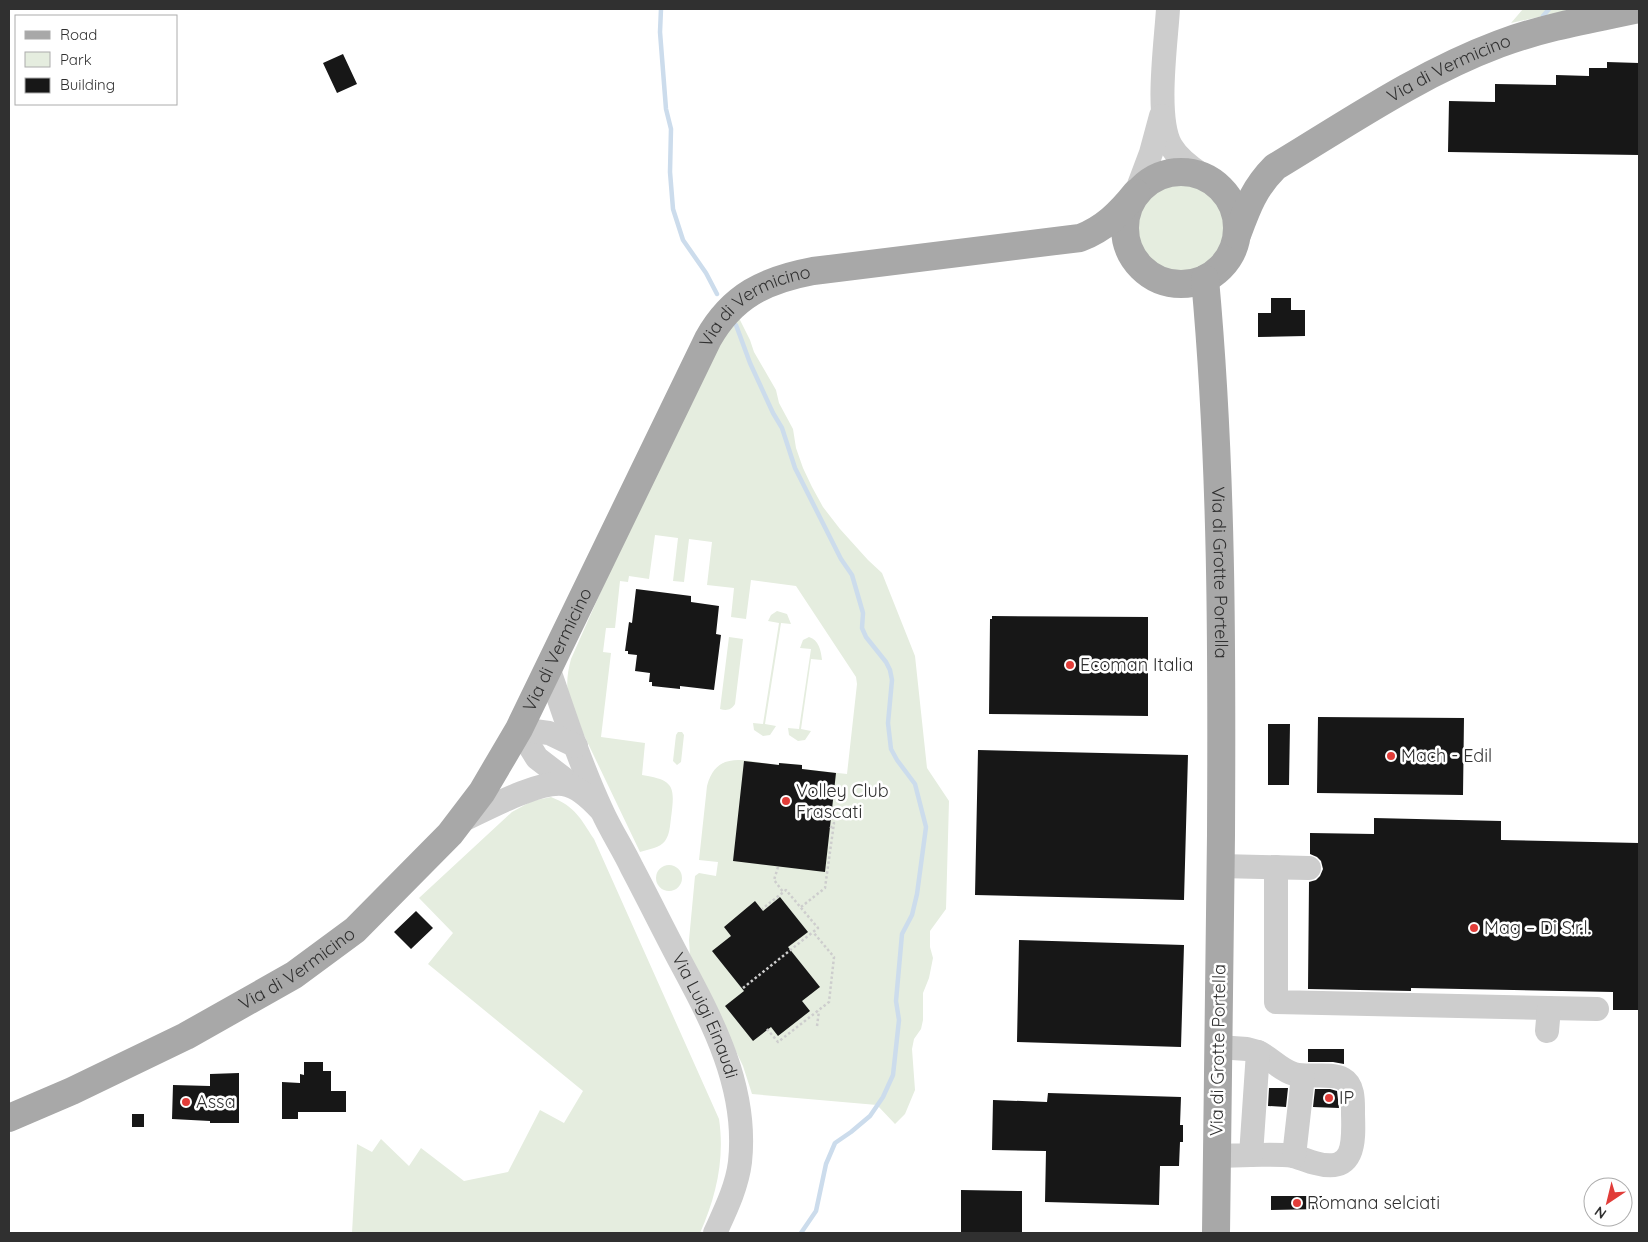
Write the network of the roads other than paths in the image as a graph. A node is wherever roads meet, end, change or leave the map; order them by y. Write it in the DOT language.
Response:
graph roads {
  1 [pos="1168,9"];
  2 [pos="1639,9"];
  3 [pos="1162,112"];
  4 [pos="1275,167"];
  5 [pos="1202,175"];
  6 [pos="1136,193"];
  7 [pos="1237,235"];
  8 [pos="1080,238"];
  9 [pos="1131,254"];
  10 [pos="1205,279"];
  11 [pos="549,670"];
  12 [pos="519,729"];
  13 [pos="576,746"];
  14 [pos="579,791"];
  15 [pos="602,811"];
  16 [pos="461,821"];
  17 [pos="1220,866"];
  18 [pos="1276,867"];
  19 [pos="1310,868"];
  20 [pos="1597,1008"];
  21 [pos="1218,1047"];
  22 [pos="1258,1052"];
  23 [pos="1303,1076"];
  24 [pos="9,1118"];
  25 [pos="1251,1155"];
  26 [pos="1217,1156"];
  27 [pos="1294,1156"];
  28 [pos="714,1233"];
  29 [pos="1216,1233"];
  1 -- 3 [label="street"];
  2 -- 4 [label="main road, Via di Vermicino"];
  3 -- 5 [label="street"];
  3 -- 6 [label="street"];
  4 -- 5 [label="main road, Via di Vermicino"];
  4 -- 7 [label="main road, Via di Vermicino"];
  5 -- 6 [label="main road"];
  5 -- 7 [label="main road"];
  6 -- 8 [label="main road, Via di Vermicino"];
  6 -- 9 [label="main road"];
  7 -- 10 [label="main road"];
  8 -- 9 [label="main road, Via di Vermicino"];
  8 -- 11 [label="main road, Via di Vermicino"];
  9 -- 10 [label="main road"];
  10 -- 17 [label="main road, Via di Grotte Portella"];
  11 -- 12 [label="main road, Via di Vermicino"];
  11 -- 13 [label="street, Via Luigi Einaudi"];
  12 -- 13 [label="street"];
  12 -- 14 [label="street, Via Luigi Einaudi"];
  12 -- 16 [label="main road, Via di Vermicino"];
  13 -- 15 [label="street, Via Luigi Einaudi"];
  14 -- 15 [label="street, Via Luigi Einaudi"];
  14 -- 16 [label="street, Via Luigi Einaudi"];
  15 -- 28 [label="street, Via Luigi Einaudi"];
  16 -- 24 [label="main road, Via di Vermicino"];
  17 -- 18 [label="street"];
  17 -- 21 [label="main road, Via di Grotte Portella"];
  18 -- 19 [label="street"];
  18 -- 20 [label="street"];
  21 -- 22 [label="street"];
  21 -- 26 [label="main road, Via di Grotte Portella"];
  22 -- 23 [label="street"];
  22 -- 25 [label="street"];
  23 -- 27 [label="street"];
  23 -- 27 [label="street"];
  25 -- 26 [label="street"];
  25 -- 27 [label="street"];
  26 -- 29 [label="main road, Via di Grotte Portella"];
}
